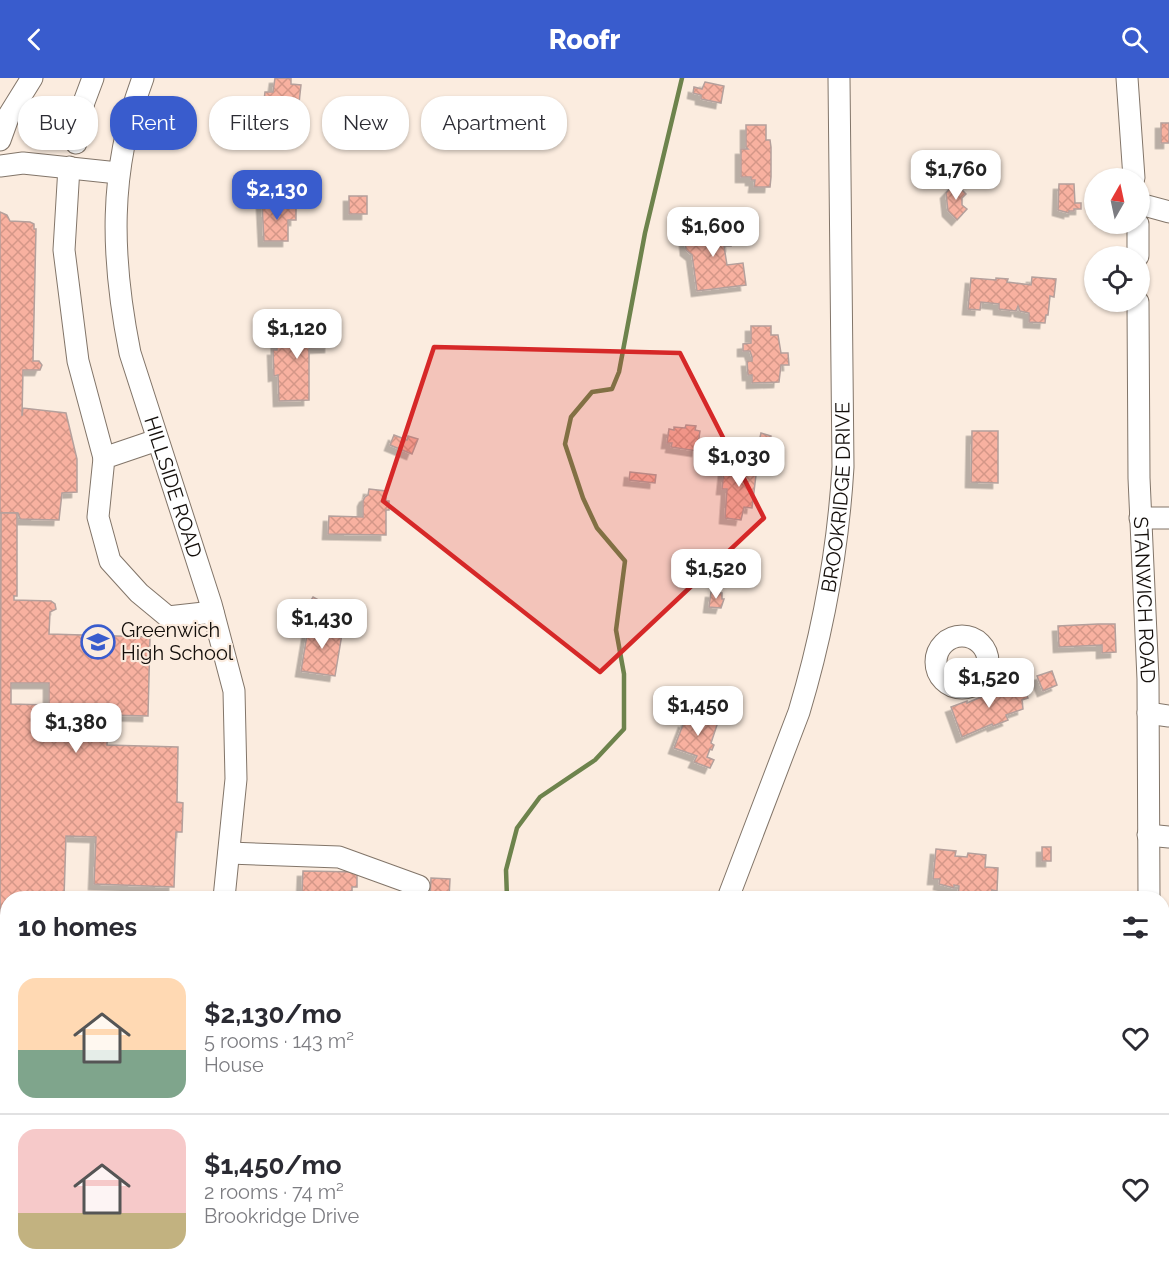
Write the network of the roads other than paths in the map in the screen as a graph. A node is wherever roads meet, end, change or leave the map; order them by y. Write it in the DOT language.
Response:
graph roads {
  1 [pos="32,78"];
  2 [pos="93,78"];
  3 [pos="143,78"];
  4 [pos="839,78"];
  5 [pos="1127,78"];
  6 [pos="86,96"];
  7 [pos="0,140"];
  8 [pos="0,166"];
  9 [pos="69,168"];
  10 [pos="1133,168"];
  11 [pos="118,173"];
  12 [pos="1150,207"];
  13 [pos="1169,212"];
  14 [pos="1138,312"];
  15 [pos="157,441"];
  16 [pos="104,458"];
  17 [pos="1140,518"];
  18 [pos="1169,518"];
  19 [pos="213,612"];
  20 [pos="1159,714"];
  21 [pos="1158,836"];
  22 [pos="229,853"];
  23 [pos="419,886"];
  24 [pos="225,891"];
  25 [pos="731,891"];
  26 [pos="1150,891"];
  1 -- 7 [label="street"];
  2 -- 6 [label="street"];
  3 -- 11 [label="street, HILLSIDE ROAD"];
  4 -- 25 [label="street, BROOKRIDGE DRIVE"];
  5 -- 10 [label="street"];
  8 -- 9 [label="street"];
  9 -- 11 [label="street"];
  9 -- 16 [label="street"];
  11 -- 15 [label="street, HILLSIDE ROAD"];
  12 -- 13 [label="street"];
  14 -- 17 [label="street, STANWICH ROAD"];
  15 -- 16 [label="street"];
  15 -- 19 [label="street, HILLSIDE ROAD"];
  16 -- 19 [label="street"];
  17 -- 18 [label="street"];
  17 -- 20 [label="street, STANWICH ROAD"];
  19 -- 22 [label="street, HILLSIDE ROAD"];
  20 -- 21 [label="street, STANWICH ROAD"];
  21 -- 26 [label="street, STANWICH ROAD"];
  22 -- 23 [label="street"];
  22 -- 24 [label="street, HILLSIDE ROAD"];
}
